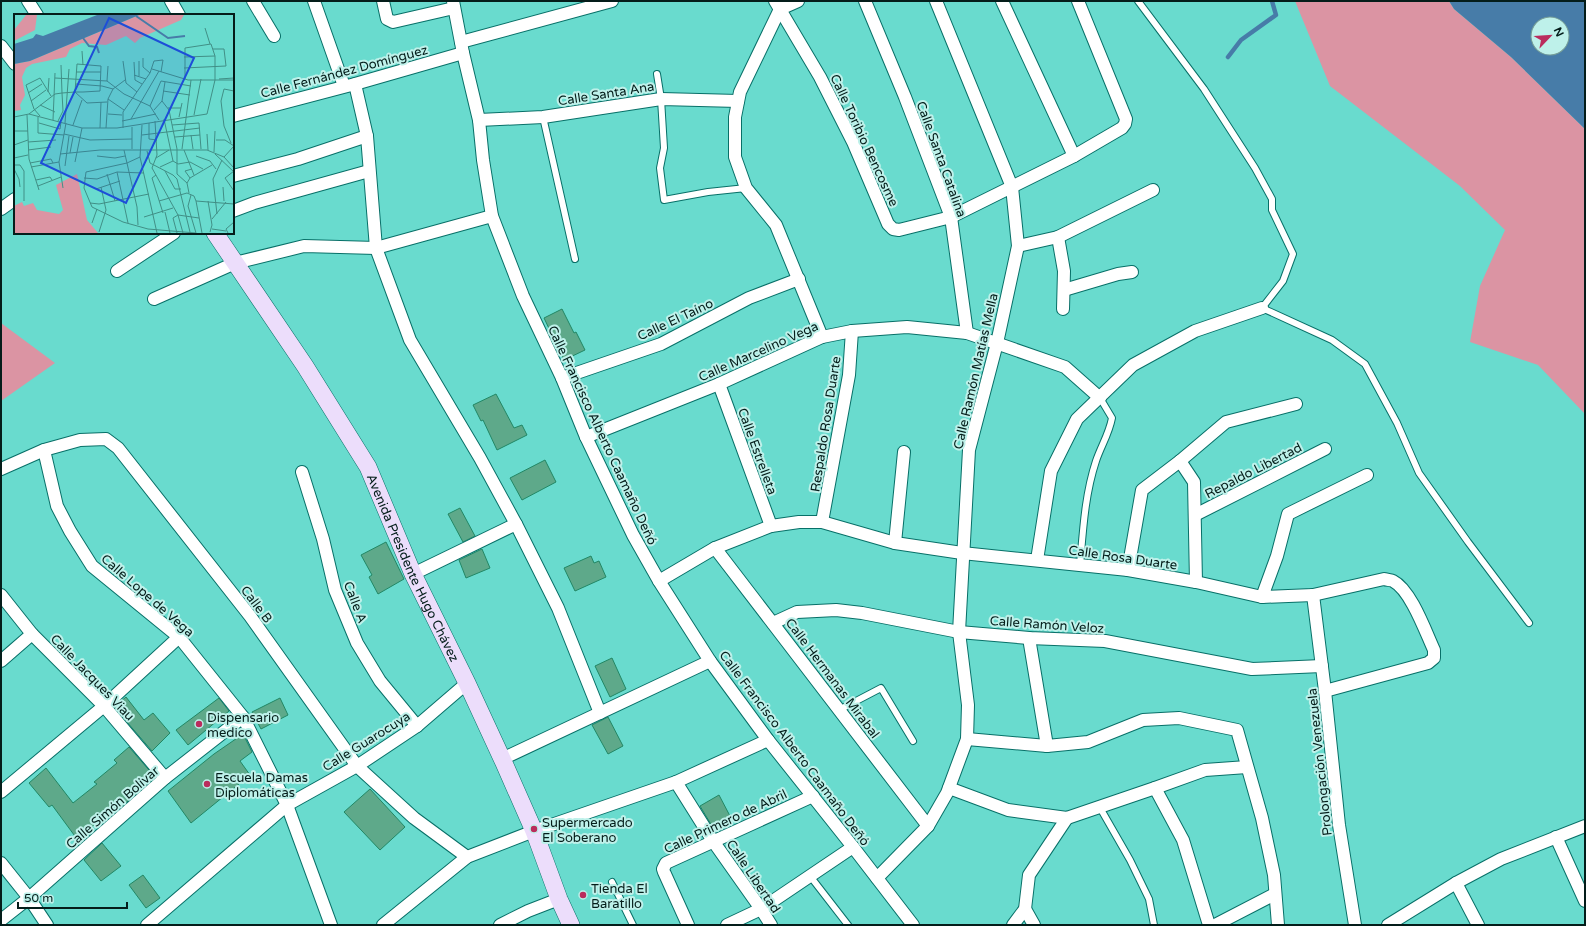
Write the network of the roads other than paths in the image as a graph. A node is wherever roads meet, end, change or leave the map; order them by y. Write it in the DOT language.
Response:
graph roads {
  1 [pos="28,1"];
  2 [pos="171,1"];
  3 [pos="253,1"];
  4 [pos="314,1"];
  5 [pos="384,1"];
  6 [pos="612,1"];
  7 [pos="798,1"];
  8 [pos="865,1"];
  9 [pos="936,1"];
  10 [pos="1002,1"];
  11 [pos="1078,1"];
  12 [pos="1138,1"];
  13 [pos="454,5"];
  14 [pos="778,5"];
  15 [pos="36,14"];
  16 [pos="178,14"];
  17 [pos="274,36"];
  18 [pos="1,46"];
  19 [pos="462,47"];
  20 [pos="14,63"];
  21 [pos="657,74"];
  22 [pos="350,85"];
  23 [pos="661,99"];
  24 [pos="738,101"];
  25 [pos="234,116"];
  26 [pos="543,117"];
  27 [pos="479,120"];
  28 [pos="367,136"];
  29 [pos="1074,156"];
  30 [pos="369,171"];
  31 [pos="234,176"];
  32 [pos="1012,187"];
  33 [pos="746,188"];
  34 [pos="1153,190"];
  35 [pos="14,200"];
  36 [pos="1,209"];
  37 [pos="234,211"];
  38 [pos="492,216"];
  39 [pos="951,218"];
  40 [pos="172,234"];
  41 [pos="216,234"];
  42 [pos="1058,237"];
  43 [pos="1018,246"];
  44 [pos="376,248"];
  45 [pos="574,259"];
  46 [pos="235,263"];
  47 [pos="117,271"];
  48 [pos="1132,272"];
  49 [pos="799,279"];
  50 [pos="1064,290"];
  51 [pos="154,299"];
  52 [pos="1262,308"];
  53 [pos="1063,309"];
  54 [pos="852,331"];
  55 [pos="967,333"];
  56 [pos="822,337"];
  57 [pos="998,343"];
  58 [pos="562,378"];
  59 [pos="719,384"];
  60 [pos="1100,398"];
  61 [pos="1296,404"];
  62 [pos="586,437"];
  63 [pos="1325,449"];
  64 [pos="44,450"];
  65 [pos="904,452"];
  66 [pos="1180,461"];
  67 [pos="1,469"];
  68 [pos="302,472"];
  69 [pos="1368,475"];
  70 [pos="1195,515"];
  71 [pos="822,522"];
  72 [pos="516,524"];
  73 [pos="771,526"];
  74 [pos="895,543"];
  75 [pos="715,548"];
  76 [pos="962,553"];
  77 [pos="1037,560"];
  78 [pos="1080,564"];
  79 [pos="1128,570"];
  80 [pos="413,574"];
  81 [pos="659,581"];
  82 [pos="1196,582"];
  83 [pos="1,595"];
  84 [pos="1313,595"];
  85 [pos="1262,597"];
  86 [pos="773,623"];
  87 [pos="1529,623"];
  88 [pos="959,632"];
  89 [pos="32,634"];
  90 [pos="179,638"];
  91 [pos="1029,638"];
  92 [pos="1,661"];
  93 [pos="710,662"];
  94 [pos="1322,666"];
  95 [pos="467,683"];
  96 [pos="1325,690"];
  97 [pos="104,706"];
  98 [pos="839,710"];
  99 [pos="600,713"];
  100 [pos="243,717"];
  101 [pos="418,726"];
  102 [pos="967,739"];
  103 [pos="768,740"];
  104 [pos="913,740"];
  105 [pos="1047,746"];
  106 [pos="502,759"];
  107 [pos="357,766"];
  108 [pos="1247,767"];
  109 [pos="165,778"];
  110 [pos="676,782"];
  111 [pos="949,788"];
  112 [pos="1155,788"];
  113 [pos="1,792"];
  114 [pos="813,796"];
  115 [pos="287,805"];
  116 [pos="1099,806"];
  117 [pos="1067,818"];
  118 [pos="928,826"];
  119 [pos="1585,826"];
  120 [pos="534,831"];
  121 [pos="1556,837"];
  122 [pos="713,841"];
  123 [pos="853,846"];
  124 [pos="467,857"];
  125 [pos="1,863"];
  126 [pos="810,876"];
  127 [pos="877,878"];
  128 [pos="612,882"];
  129 [pos="1456,883"];
  130 [pos="1275,894"];
  131 [pos="29,898"];
  132 [pos="559,899"];
  133 [pos="1585,901"];
  134 [pos="761,909"];
  135 [pos="1025,909"];
  136 [pos="1,920"];
  137 [pos="909,924"];
  138 [pos="47,925"];
  139 [pos="147,925"];
  140 [pos="331,925"];
  141 [pos="383,925"];
  142 [pos="500,925"];
  143 [pos="571,925"];
  144 [pos="633,925"];
  145 [pos="688,925"];
  146 [pos="727,925"];
  147 [pos="771,925"];
  148 [pos="848,925"];
  149 [pos="1013,925"];
  150 [pos="1034,925"];
  151 [pos="1154,925"];
  152 [pos="1209,925"];
  153 [pos="1215,925"];
  154 [pos="1278,925"];
  155 [pos="1355,925"];
  156 [pos="1388,925"];
  157 [pos="1478,925"];
  1 -- 15 [label="street"];
  2 -- 16 [label="street"];
  3 -- 17 [label="street"];
  4 -- 22 [label="street"];
  5 -- 13 [label="street"];
  6 -- 19 [label="street, Calle Fernández Domínguez"];
  7 -- 14 [label="street"];
  8 -- 39 [label="street, Calle Santa Catalina"];
  9 -- 32 [label="street, Calle Ramón Matías Mella"];
  10 -- 29 [label="street"];
  11 -- 29 [label="street"];
  12 -- 52 [label="lane"];
  13 -- 19 [label="street, Calle Francisco Alberto Caamaño Deñó"];
  14 -- 24 [label="street"];
  14 -- 39 [label="street, Calle Toribio Bencosme"];
  18 -- 20 [label="street"];
  19 -- 22 [label="street, Calle Fernández Domínguez"];
  19 -- 27 [label="street, Calle Francisco Alberto Caamaño Deñó"];
  21 -- 23 [label="lane"];
  22 -- 25 [label="street, Calle Fernández Domínguez"];
  22 -- 28 [label="street"];
  23 -- 24 [label="street, Calle Santa Ana"];
  23 -- 26 [label="street, Calle Santa Ana"];
  23 -- 33 [label="lane"];
  24 -- 33 [label="street"];
  26 -- 27 [label="street, Calle Santa Ana"];
  26 -- 45 [label="lane"];
  27 -- 38 [label="street, Calle Francisco Alberto Caamaño Deñó"];
  28 -- 30 [label="street"];
  28 -- 31 [label="street"];
  29 -- 32 [label="street"];
  30 -- 37 [label="street"];
  30 -- 44 [label="street"];
  32 -- 39 [label="street"];
  32 -- 43 [label="street, Calle Ramón Matías Mella"];
  33 -- 49 [label="street"];
  34 -- 42 [label="street"];
  35 -- 36 [label="street"];
  38 -- 44 [label="street"];
  38 -- 58 [label="street, Calle Francisco Alberto Caamaño Deñó"];
  39 -- 55 [label="street, Calle Santa Catalina"];
  40 -- 47 [label="street"];
  41 -- 46 [label="main road, Avenida Presidente Hugo Chávez"];
  42 -- 43 [label="street"];
  42 -- 50 [label="street"];
  43 -- 57 [label="street, Calle Ramón Matías Mella"];
  44 -- 46 [label="street"];
  44 -- 72 [label="street"];
  46 -- 51 [label="street"];
  46 -- 80 [label="main road, Avenida Presidente Hugo Chávez"];
  48 -- 50 [label="street"];
  49 -- 56 [label="street"];
  49 -- 58 [label="street, Calle El Taíno"];
  50 -- 53 [label="street"];
  52 -- 60 [label="street"];
  52 -- 87 [label="lane"];
  54 -- 55 [label="street, Calle Marcelino Vega"];
  54 -- 56 [label="street, Calle Marcelino Vega"];
  54 -- 71 [label="street, Respaldo Rosa Duarte"];
  55 -- 57 [label="street, Calle Marcelino Vega"];
  56 -- 59 [label="street, Calle Marcelino Vega"];
  57 -- 60 [label="street, Calle Marcelino Vega"];
  57 -- 76 [label="street, Calle Ramón Matías Mella"];
  58 -- 62 [label="street, Calle Francisco Alberto Caamaño Deñó"];
  59 -- 62 [label="street, Calle Marcelino Vega"];
  59 -- 73 [label="street, Calle Estrelleta"];
  60 -- 77 [label="street"];
  60 -- 78 [label="lane"];
  61 -- 66 [label="street"];
  62 -- 81 [label="street, Calle Francisco Alberto Caamaño Deñó"];
  63 -- 70 [label="street, Repaldo Libertad"];
  64 -- 67 [label="street, Calle B"];
  64 -- 90 [label="street, Calle Lope de Vega"];
  64 -- 107 [label="street, Calle B"];
  65 -- 74 [label="street"];
  66 -- 70 [label="street"];
  66 -- 79 [label="street"];
  68 -- 101 [label="street, Calle A"];
  69 -- 85 [label="street"];
  70 -- 82 [label="street"];
  71 -- 73 [label="street, Calle Rosa Duarte"];
  71 -- 74 [label="street, Calle Rosa Duarte"];
  72 -- 80 [label="street"];
  72 -- 99 [label="street"];
  73 -- 75 [label="street, Calle Rosa Duarte"];
  74 -- 76 [label="street, Calle Rosa Duarte"];
  75 -- 81 [label="street, Calle Rosa Duarte"];
  75 -- 86 [label="street, Calle Hermanas Mirabal"];
  76 -- 77 [label="street, Calle Rosa Duarte"];
  76 -- 88 [label="street, Calle Ramón Matías Mella"];
  77 -- 78 [label="street, Calle Rosa Duarte"];
  78 -- 79 [label="street, Calle Rosa Duarte"];
  79 -- 82 [label="street, Calle Rosa Duarte"];
  80 -- 95 [label="main road, Avenida Presidente Hugo Chávez"];
  81 -- 93 [label="street, Calle Francisco Alberto Caamaño Deñó"];
  82 -- 85 [label="street, Calle Rosa Duarte"];
  83 -- 89 [label="street, Calle Jacques Viau"];
  84 -- 85 [label="street, Calle Rosa Duarte"];
  84 -- 94 [label="street, Prolongación Venezuela"];
  84 -- 96 [label="street, Calle Rosa Duarte"];
  86 -- 88 [label="street, Calle Ramón Veloz"];
  86 -- 98 [label="street, Calle Hermanas Mirabal"];
  88 -- 91 [label="street, Calle Ramón Veloz"];
  88 -- 102 [label="street, Calle Ramón Matías Mella"];
  89 -- 92 [label="street"];
  89 -- 97 [label="street, Calle Jacques Viau"];
  90 -- 97 [label="street"];
  90 -- 100 [label="street, Calle Lope de Vega"];
  91 -- 94 [label="street, Calle Ramón Veloz"];
  91 -- 105 [label="street"];
  93 -- 99 [label="street"];
  93 -- 103 [label="street, Calle Francisco Alberto Caamaño Deñó"];
  94 -- 96 [label="street, Prolongación Venezuela"];
  95 -- 101 [label="street, Calle Guarocuya"];
  95 -- 106 [label="main road, Avenida Presidente Hugo Chávez"];
  96 -- 155 [label="street, Prolongación Venezuela"];
  97 -- 109 [label="street, Calle Jacques Viau"];
  97 -- 113 [label="street"];
  98 -- 104 [label="lane"];
  98 -- 118 [label="street, Calle Hermanas Mirabal"];
  99 -- 106 [label="street"];
  100 -- 109 [label="street, Calle Simón Bolívar"];
  100 -- 115 [label="street, Calle Lope de Vega"];
  101 -- 107 [label="street, Calle Guarocuya"];
  102 -- 105 [label="street"];
  102 -- 111 [label="street, Calle Ramón Matías Mella"];
  103 -- 110 [label="street"];
  103 -- 114 [label="street, Calle Francisco Alberto Caamaño Deñó"];
  105 -- 108 [label="street"];
  106 -- 120 [label="main road, Avenida Presidente Hugo Chávez"];
  107 -- 115 [label="street, Calle Guarocuya"];
  107 -- 124 [label="street, Calle B"];
  108 -- 112 [label="street"];
  108 -- 130 [label="street"];
  109 -- 131 [label="street, Calle Simón Bolívar"];
  110 -- 120 [label="street"];
  110 -- 122 [label="street, Calle Libertad"];
  111 -- 117 [label="street"];
  111 -- 118 [label="street, Calle Ramón Matías Mella"];
  112 -- 116 [label="street"];
  112 -- 152 [label="street"];
  114 -- 122 [label="street, Calle Primero de Abril"];
  114 -- 123 [label="street, Calle Francisco Alberto Caamaño Deñó"];
  115 -- 139 [label="street, Calle Guarocuya"];
  115 -- 140 [label="street, Calle Lope de Vega"];
  116 -- 117 [label="street"];
  116 -- 151 [label="lane"];
  117 -- 135 [label="street"];
  118 -- 127 [label="street, Calle Ramón Matías Mella"];
  119 -- 121 [label="street"];
  120 -- 124 [label="street"];
  120 -- 132 [label="main road, Avenida Presidente Hugo Chávez"];
  121 -- 129 [label="street"];
  121 -- 133 [label="street"];
  122 -- 134 [label="street, Calle Libertad"];
  122 -- 145 [label="street, Calle Primero de Abril"];
  123 -- 126 [label="street"];
  123 -- 127 [label="street, Calle Francisco Alberto Caamaño Deñó"];
  124 -- 141 [label="street"];
  125 -- 131 [label="street"];
  126 -- 134 [label="street"];
  126 -- 148 [label="lane"];
  127 -- 137 [label="street, Calle Francisco Alberto Caamaño Deñó"];
  128 -- 144 [label="lane"];
  129 -- 156 [label="street"];
  129 -- 157 [label="street"];
  130 -- 153 [label="street"];
  130 -- 154 [label="street"];
  131 -- 136 [label="street, Calle Simón Bolívar"];
  131 -- 138 [label="street"];
  132 -- 142 [label="street"];
  132 -- 143 [label="main road, Avenida Presidente Hugo Chávez"];
  134 -- 146 [label="street"];
  134 -- 147 [label="street, Calle Libertad"];
  135 -- 149 [label="street"];
  135 -- 150 [label="street"];
}
